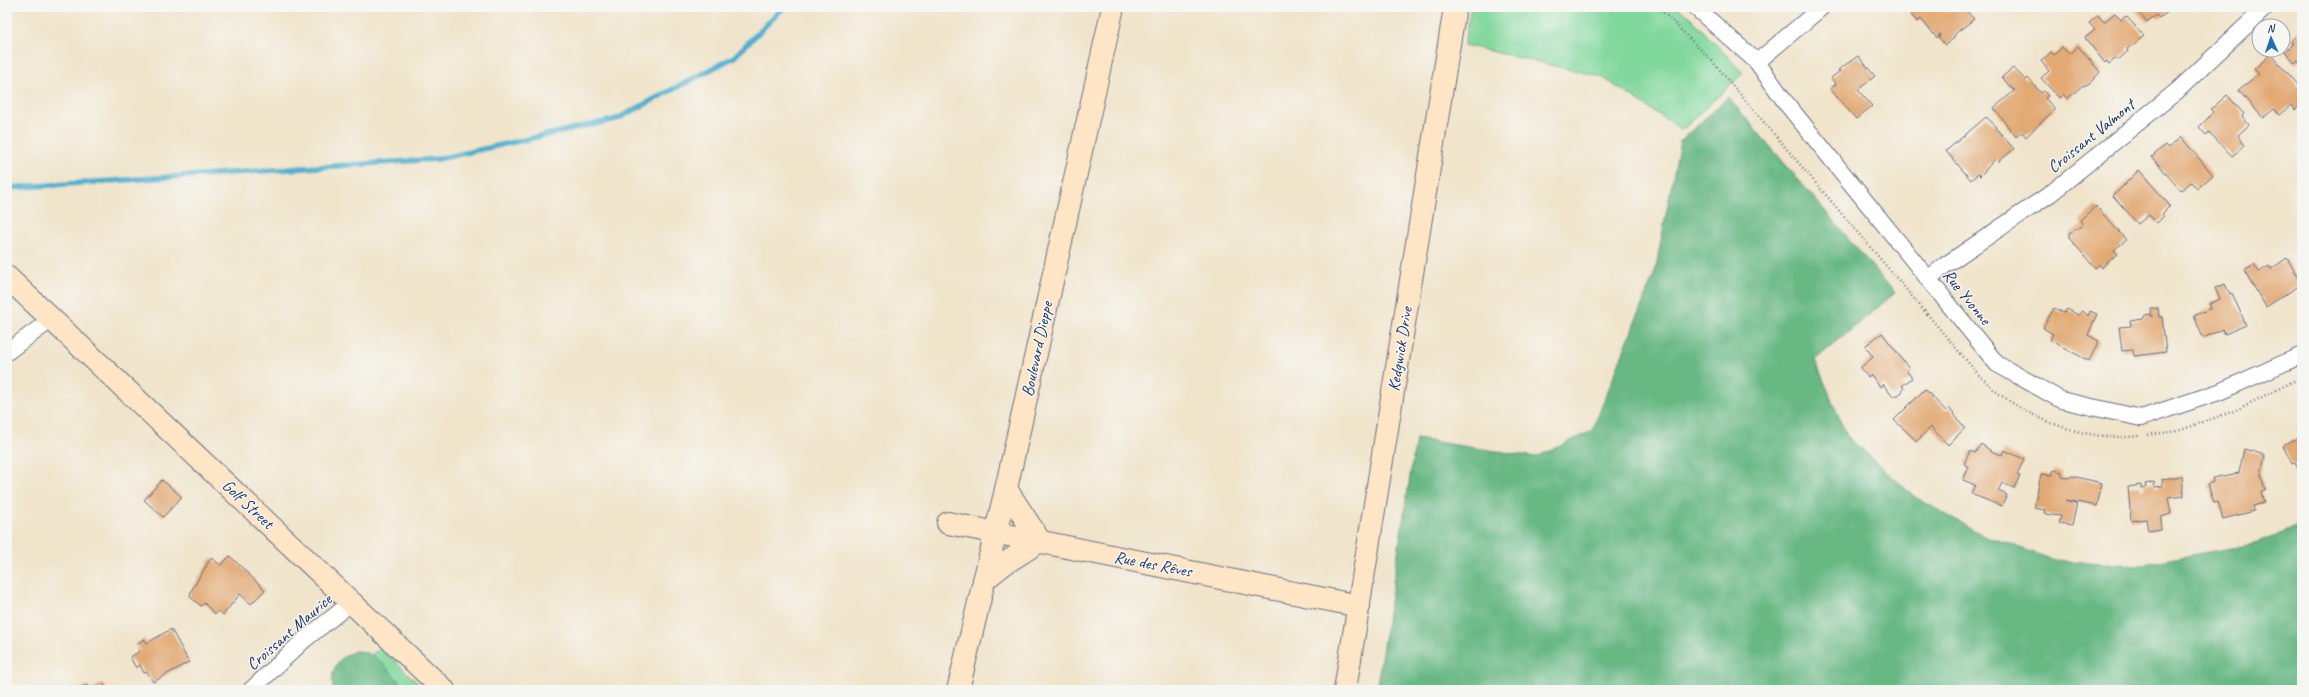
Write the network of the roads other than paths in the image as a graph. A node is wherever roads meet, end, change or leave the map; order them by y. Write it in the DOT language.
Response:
graph roads {
  1 [pos="1113,7"];
  2 [pos="1454,7"];
  3 [pos="1695,7"];
  4 [pos="1822,7"];
  5 [pos="2266,7"];
  6 [pos="1757,62"];
  7 [pos="7,277"];
  8 [pos="1928,279"];
  9 [pos="52,319"];
  10 [pos="7,352"];
  11 [pos="2302,355"];
  12 [pos="1006,489"];
  13 [pos="948,523"];
  14 [pos="995,532"];
  15 [pos="1040,541"];
  16 [pos="984,580"];
  17 [pos="352,602"];
  18 [pos="1359,606"];
  19 [pos="251,690"];
  20 [pos="444,690"];
  21 [pos="958,690"];
  22 [pos="1345,690"];
  1 -- 12 [label="street, Boulevard Dieppe"];
  2 -- 18 [label="street, Kedgwick Drive"];
  3 -- 6 [label="street, Rue Yvonne"];
  4 -- 6 [label="street"];
  5 -- 8 [label="street, Croissant Valmont"];
  6 -- 8 [label="street, Rue Yvonne"];
  7 -- 9 [label="street, Golf Street"];
  8 -- 11 [label="street, Rue Yvonne"];
  9 -- 10 [label="street"];
  9 -- 17 [label="street, Golf Street"];
  12 -- 14 [label="street, Boulevard Dieppe"];
  12 -- 15 [label="street"];
  13 -- 14 [label="street, Rue des Rêves"];
  14 -- 15 [label="street, Rue des Rêves"];
  14 -- 16 [label="street, Boulevard Dieppe"];
  15 -- 16 [label="street"];
  15 -- 18 [label="street, Rue des Rêves"];
  16 -- 21 [label="street, Boulevard Dieppe"];
  17 -- 19 [label="street, Croissant Maurice"];
  17 -- 20 [label="street, Golf Street"];
  18 -- 22 [label="street, Kedgwick Drive"];
}
